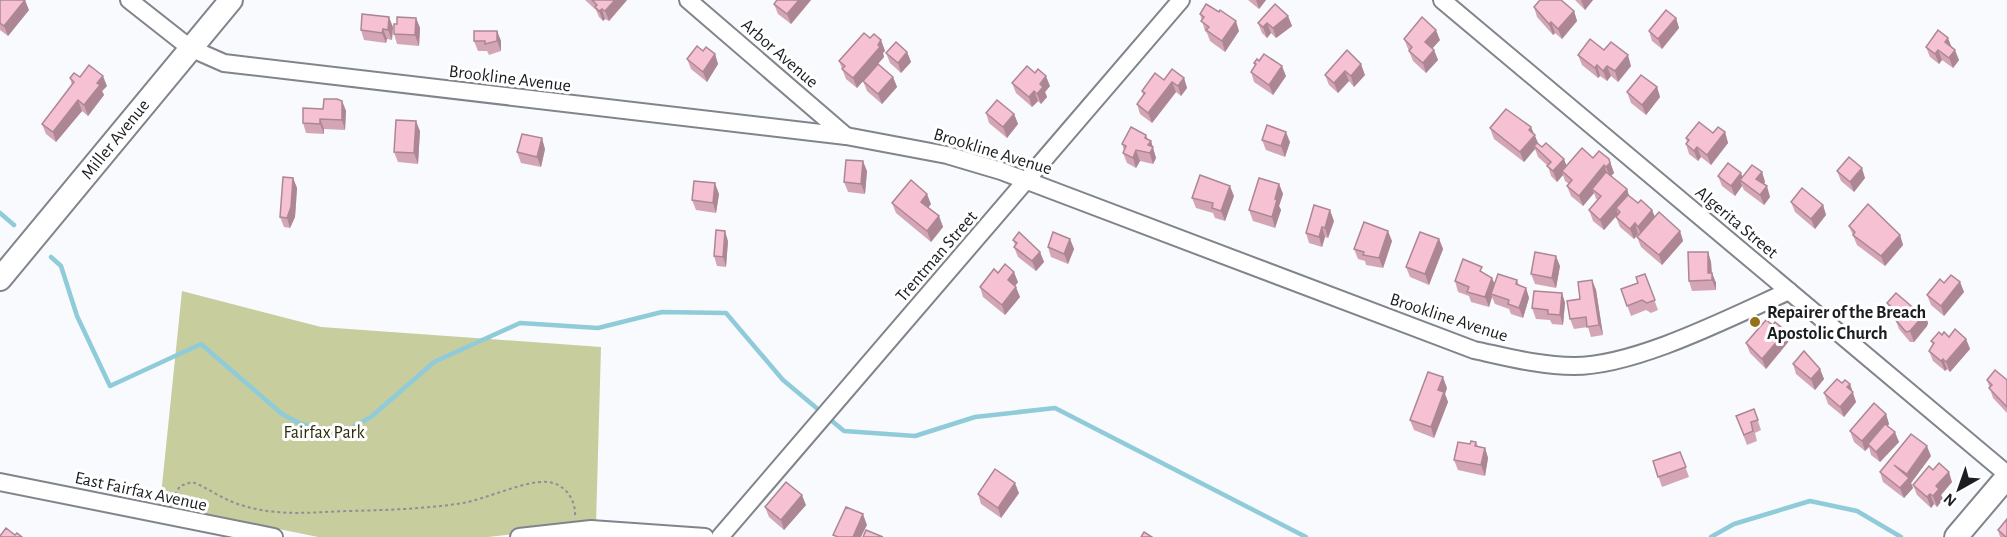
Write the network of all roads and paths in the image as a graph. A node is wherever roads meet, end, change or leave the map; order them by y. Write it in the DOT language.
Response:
graph roads {
  1 [pos="129,0"];
  2 [pos="231,0"];
  3 [pos="688,0"];
  4 [pos="1180,0"];
  5 [pos="1442,0"];
  6 [pos="190,48"];
  7 [pos="846,136"];
  8 [pos="1027,181"];
  9 [pos="0,279"];
  10 [pos="1789,291"];
  11 [pos="2007,476"];
  12 [pos="0,482"];
  13 [pos="168,504"];
  14 [pos="186,520"];
  15 [pos="576,531"];
  16 [pos="206,537"];
  17 [pos="274,537"];
  18 [pos="519,537"];
  19 [pos="705,537"];
  20 [pos="720,537"];
  21 [pos="1956,537"];
  1 -- 6 [label="street, Brookline Avenue"];
  2 -- 6 [label="main road, Miller Avenue"];
  3 -- 7 [label="street, Arbor Avenue"];
  4 -- 8 [label="street, Trentman Street"];
  5 -- 10 [label="street, Algerita Street"];
  6 -- 7 [label="street, Brookline Avenue"];
  6 -- 9 [label="main road, Miller Avenue"];
  7 -- 8 [label="street, Brookline Avenue"];
  8 -- 10 [label="street, Brookline Avenue"];
  8 -- 20 [label="street, Trentman Street"];
  10 -- 11 [label="street, Algerita Street"];
  11 -- 21 [label="main road"];
  12 -- 14 [label="street, East Fairfax Avenue"];
  13 -- 15 [label="path"];
  14 -- 16 [label="street"];
  14 -- 17 [label="street, East Fairfax Avenue"];
  15 -- 18 [label="street"];
  15 -- 19 [label="street"];
}
